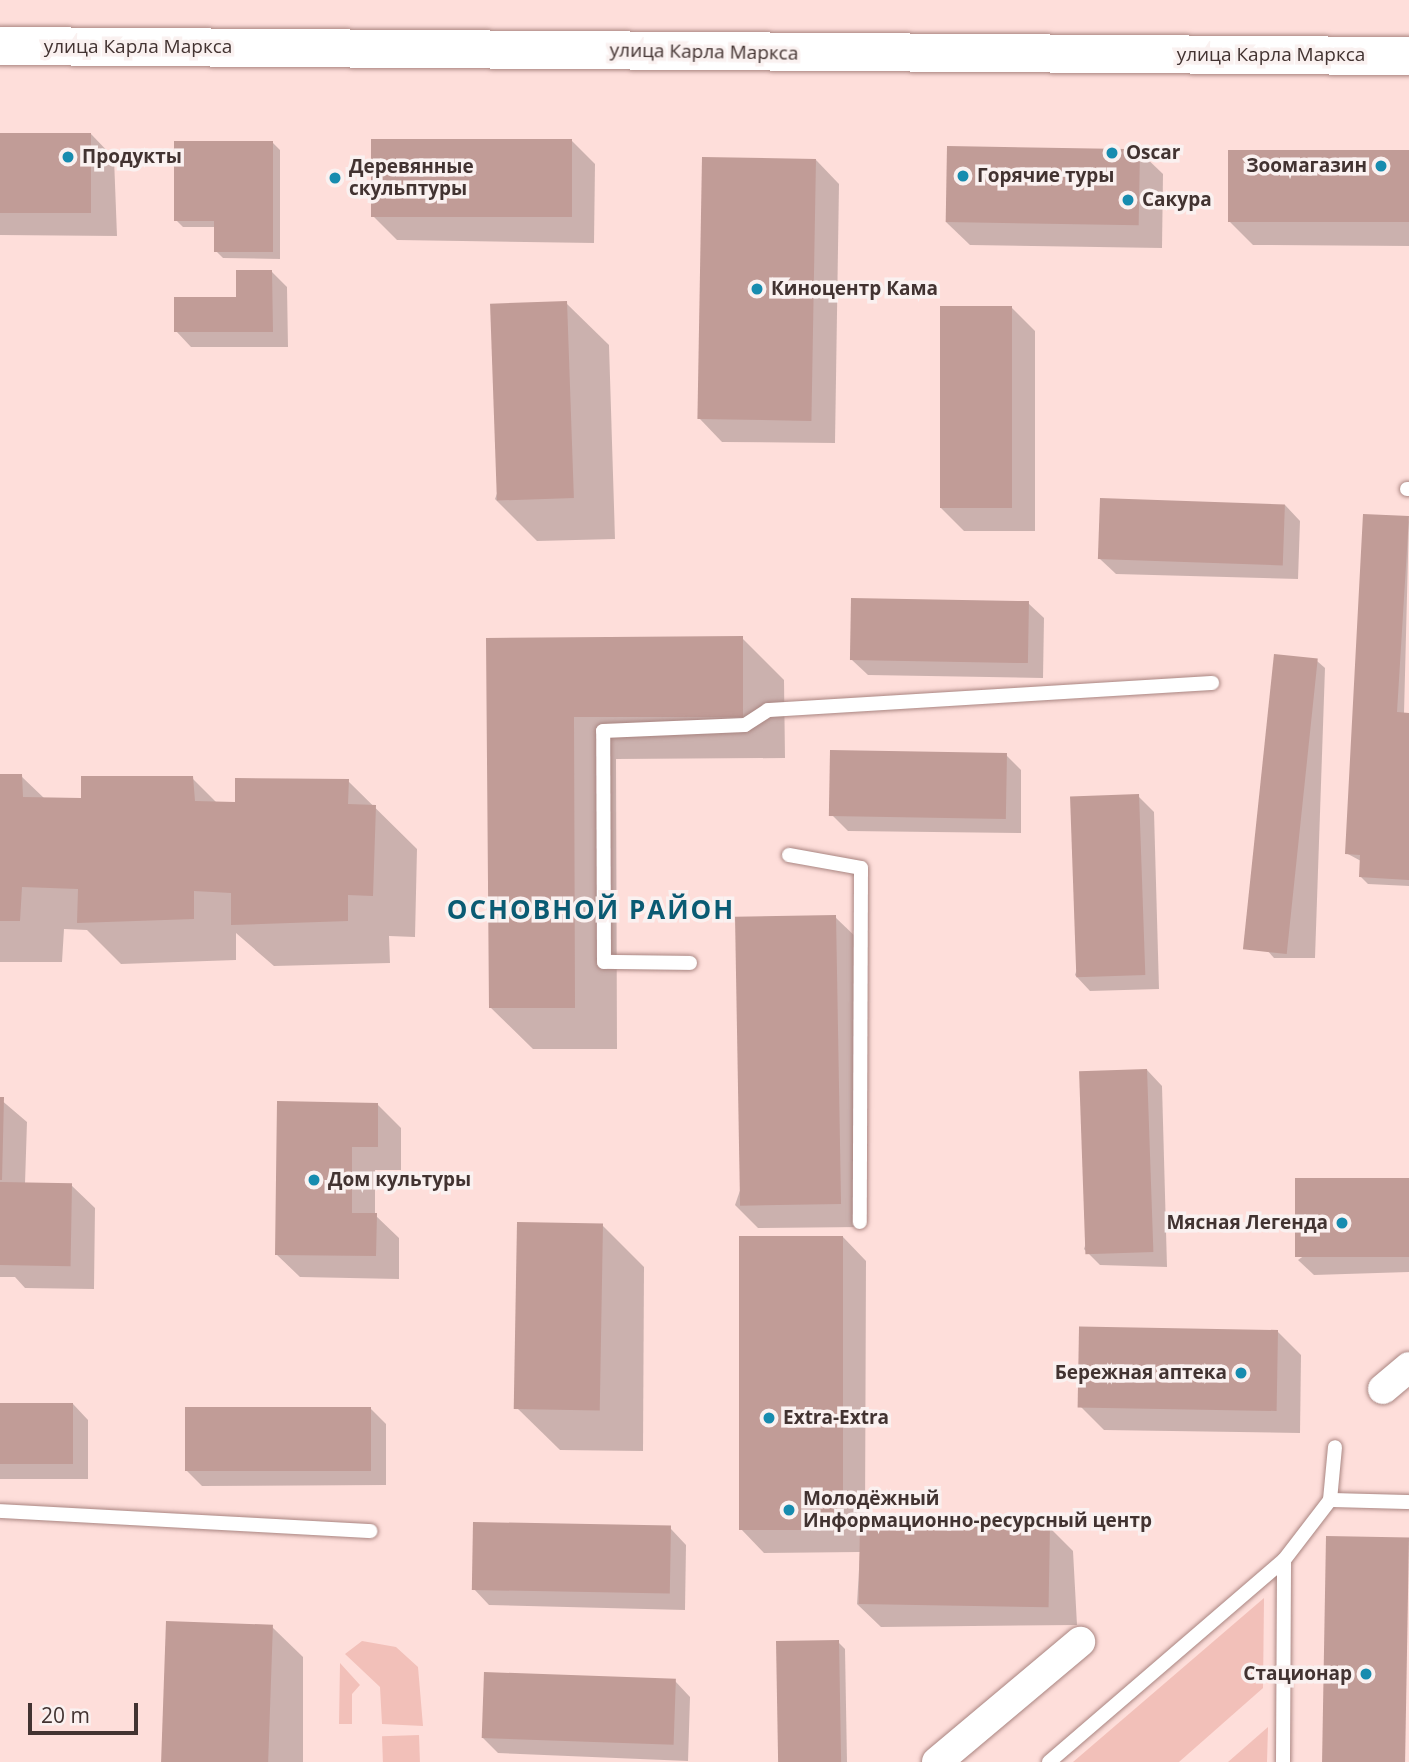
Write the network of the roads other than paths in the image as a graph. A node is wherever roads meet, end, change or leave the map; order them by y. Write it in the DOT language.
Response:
graph roads {
  1 [pos="0,46"];
  2 [pos="1409,56"];
  3 [pos="1212,683"];
  4 [pos="789,855"];
  5 [pos="690,963"];
  6 [pos="860,1222"];
  7 [pos="1409,1367"];
  8 [pos="1383,1389"];
  9 [pos="1335,1447"];
  10 [pos="1330,1500"];
  11 [pos="1409,1502"];
  12 [pos="0,1511"];
  13 [pos="370,1531"];
  14 [pos="1284,1560"];
  15 [pos="1080,1642"];
  16 [pos="937,1762"];
  17 [pos="1049,1762"];
  18 [pos="1283,1762"];
  1 -- 2 [label="street, улица Карла Маркса"];
  3 -- 5 [label="lane"];
  4 -- 6 [label="lane"];
  7 -- 8 [label="street"];
  9 -- 10 [label="lane"];
  10 -- 11 [label="lane"];
  10 -- 14 [label="lane"];
  12 -- 13 [label="lane"];
  14 -- 17 [label="lane"];
  14 -- 18 [label="lane"];
  15 -- 16 [label="street"];
}
